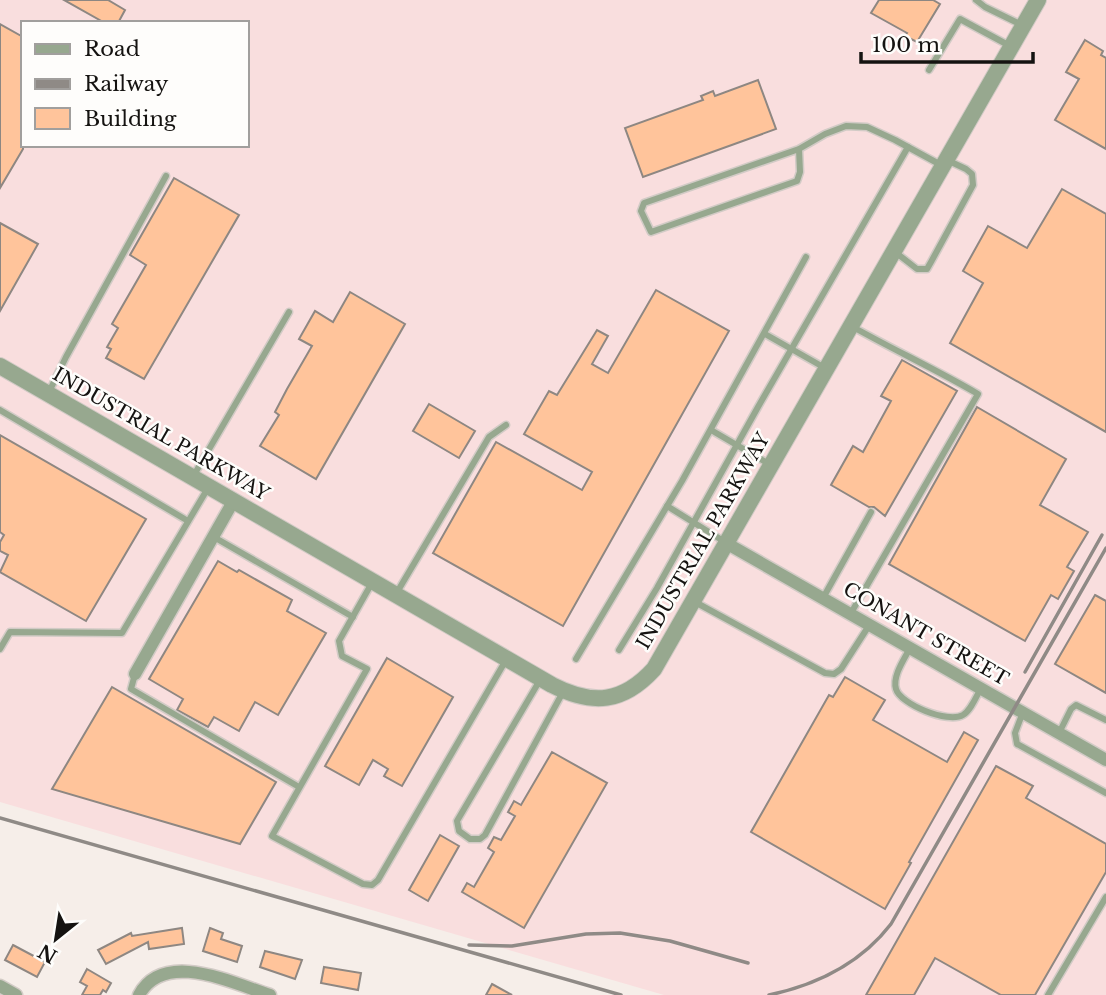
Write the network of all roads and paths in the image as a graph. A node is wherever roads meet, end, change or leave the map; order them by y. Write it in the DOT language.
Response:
graph roads {
  1 [pos="976,0"];
  2 [pos="1038,0"];
  3 [pos="1023,26"];
  4 [pos="1011,47"];
  5 [pos="929,69"];
  6 [pos="908,147"];
  7 [pos="799,149"];
  8 [pos="945,163"];
  9 [pos="166,176"];
  10 [pos="894,251"];
  11 [pos="806,257"];
  12 [pos="289,313"];
  13 [pos="851,326"];
  14 [pos="765,334"];
  15 [pos="791,349"];
  16 [pos="826,369"];
  17 [pos="1,371"];
  18 [pos="48,394"];
  19 [pos="0,410"];
  20 [pos="506,425"];
  21 [pos="711,430"];
  22 [pos="737,445"];
  23 [pos="771,465"];
  24 [pos="193,477"];
  25 [pos="209,486"];
  26 [pos="234,500"];
  27 [pos="667,506"];
  28 [pos="871,512"];
  29 [pos="188,521"];
  30 [pos="694,522"];
  31 [pos="212,536"];
  32 [pos="726,543"];
  33 [pos="373,581"];
  34 [pos="396,594"];
  35 [pos="823,597"];
  36 [pos="693,601"];
  37 [pos="850,613"];
  38 [pos="353,617"];
  39 [pos="870,624"];
  40 [pos="910,648"];
  41 [pos="0,649"];
  42 [pos="619,650"];
  43 [pos="507,659"];
  44 [pos="576,660"];
  45 [pos="135,674"];
  46 [pos="541,678"];
  47 [pos="981,688"];
  48 [pos="564,691"];
  49 [pos="1023,712"];
  50 [pos="1106,720"];
  51 [pos="1059,733"];
  52 [pos="1106,760"];
  53 [pos="299,787"];
  54 [pos="1106,793"];
  55 [pos="1106,897"];
  56 [pos="0,986"];
  57 [pos="16,995"];
  58 [pos="139,995"];
  59 [pos="271,995"];
  60 [pos="1048,995"];
  1 -- 3 [label="lane"];
  2 -- 3 [label="street, INDUSTRIAL PARKWAY"];
  3 -- 4 [label="street, INDUSTRIAL PARKWAY"];
  4 -- 5 [label="lane"];
  4 -- 8 [label="street, INDUSTRIAL PARKWAY"];
  6 -- 7 [label="lane"];
  6 -- 8 [label="lane"];
  6 -- 15 [label="lane"];
  7 -- 7 [label="lane"];
  8 -- 10 [label="street, INDUSTRIAL PARKWAY"];
  8 -- 10 [label="lane"];
  9 -- 18 [label="lane"];
  10 -- 13 [label="street, INDUSTRIAL PARKWAY"];
  11 -- 14 [label="lane"];
  12 -- 24 [label="lane"];
  13 -- 16 [label="street, INDUSTRIAL PARKWAY"];
  13 -- 37 [label="lane"];
  14 -- 15 [label="lane"];
  14 -- 21 [label="lane"];
  15 -- 16 [label="lane"];
  15 -- 22 [label="lane"];
  16 -- 23 [label="street, INDUSTRIAL PARKWAY"];
  17 -- 18 [label="street, INDUSTRIAL PARKWAY"];
  18 -- 24 [label="street, INDUSTRIAL PARKWAY"];
  19 -- 29 [label="lane"];
  20 -- 34 [label="lane"];
  21 -- 22 [label="lane"];
  21 -- 27 [label="lane"];
  22 -- 23 [label="lane"];
  22 -- 30 [label="lane"];
  23 -- 32 [label="street, INDUSTRIAL PARKWAY"];
  24 -- 25 [label="street, INDUSTRIAL PARKWAY"];
  25 -- 26 [label="street, INDUSTRIAL PARKWAY"];
  25 -- 29 [label="lane"];
  26 -- 31 [label="street"];
  26 -- 33 [label="street, INDUSTRIAL PARKWAY"];
  27 -- 30 [label="lane"];
  27 -- 44 [label="lane"];
  28 -- 35 [label="lane"];
  29 -- 41 [label="lane"];
  30 -- 32 [label="lane"];
  30 -- 42 [label="lane"];
  31 -- 38 [label="lane"];
  31 -- 45 [label="street"];
  32 -- 35 [label="street, CONANT STREET"];
  32 -- 36 [label="street, INDUSTRIAL PARKWAY"];
  33 -- 34 [label="street, INDUSTRIAL PARKWAY"];
  33 -- 38 [label="lane"];
  34 -- 43 [label="street, INDUSTRIAL PARKWAY"];
  35 -- 37 [label="street, CONANT STREET"];
  36 -- 39 [label="lane"];
  36 -- 48 [label="street, INDUSTRIAL PARKWAY"];
  37 -- 39 [label="street, CONANT STREET"];
  38 -- 53 [label="lane"];
  39 -- 40 [label="street, CONANT STREET"];
  40 -- 47 [label="street, CONANT STREET"];
  40 -- 47 [label="lane"];
  43 -- 46 [label="street, INDUSTRIAL PARKWAY"];
  43 -- 53 [label="lane"];
  45 -- 53 [label="lane"];
  46 -- 48 [label="street, INDUSTRIAL PARKWAY"];
  46 -- 48 [label="lane"];
  47 -- 49 [label="street, CONANT STREET"];
  49 -- 51 [label="street, CONANT STREET"];
  49 -- 54 [label="lane"];
  50 -- 51 [label="lane"];
  51 -- 52 [label="street, CONANT STREET"];
  55 -- 60 [label="lane"];
  56 -- 57 [label="street"];
  58 -- 59 [label="street"];
}
